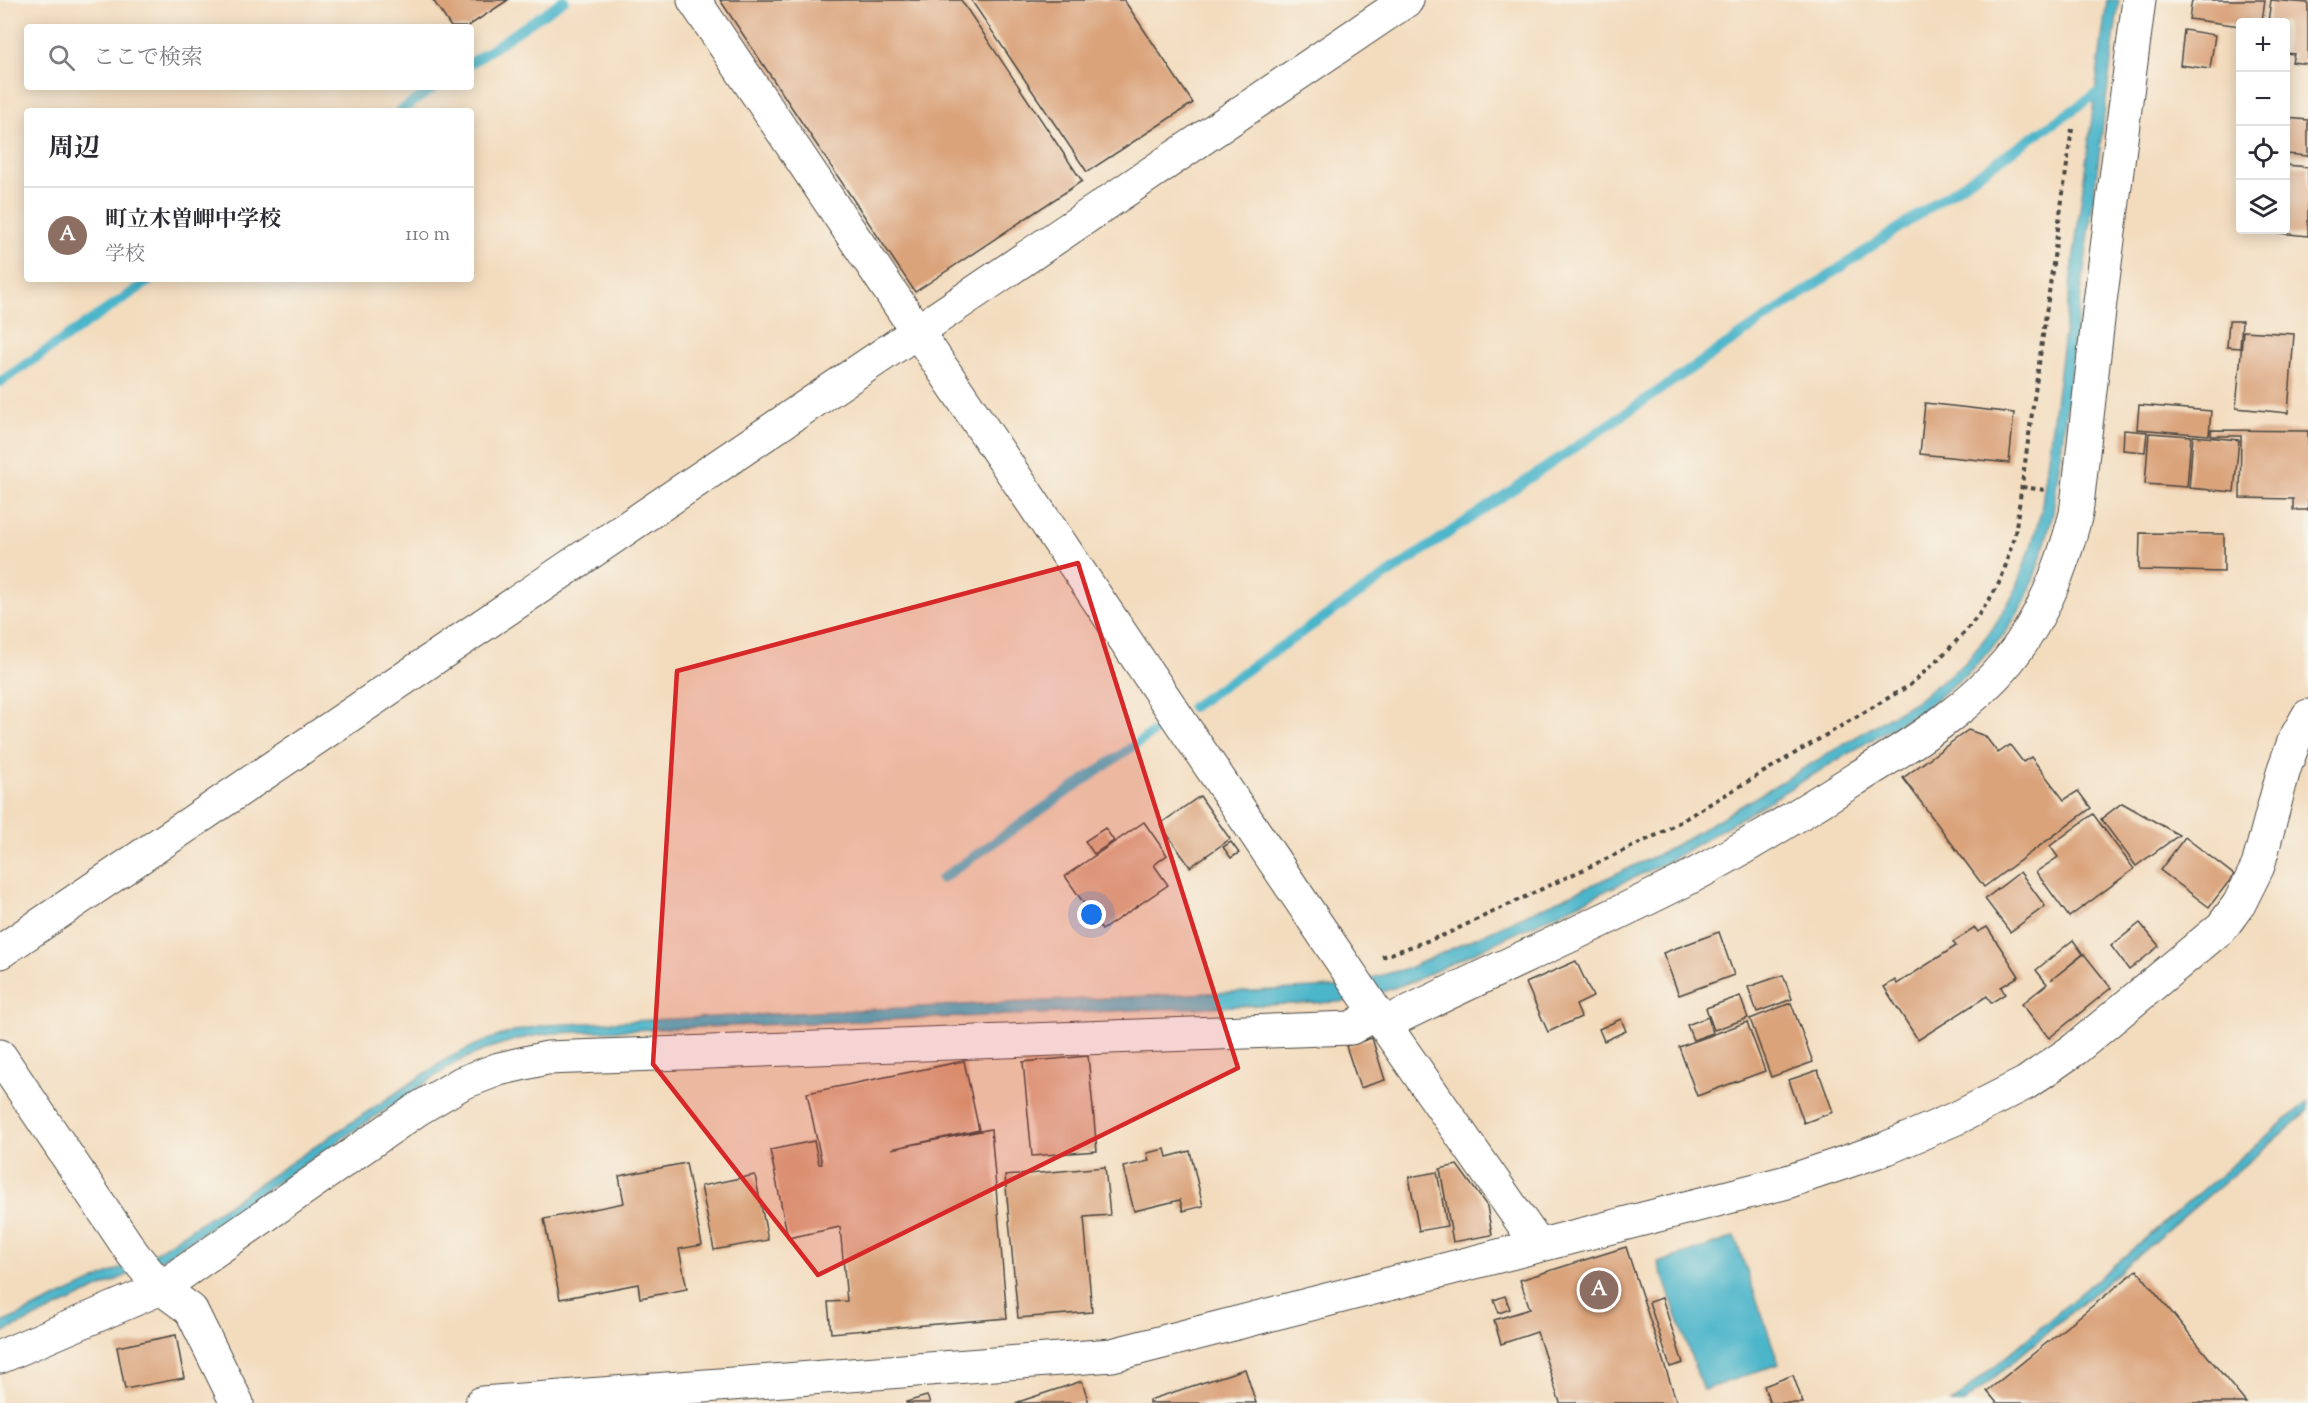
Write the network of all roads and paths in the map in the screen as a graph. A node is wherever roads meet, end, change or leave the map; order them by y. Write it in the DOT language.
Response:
graph roads {
  1 [pos="694,0"];
  2 [pos="1407,0"];
  3 [pos="2139,0"];
  4 [pos="2072,129"];
  5 [pos="917,331"];
  6 [pos="2022,487"];
  7 [pos="2029,488"];
  8 [pos="2308,716"];
  9 [pos="0,952"];
  10 [pos="1350,974"];
  11 [pos="1377,1014"];
  12 [pos="0,1056"];
  13 [pos="1538,1245"];
  14 [pos="148,1273"];
  15 [pos="0,1357"];
  16 [pos="237,1403"];
  17 [pos="482,1403"];
  1 -- 5 [label="street"];
  2 -- 5 [label="street"];
  3 -- 11 [label="street"];
  4 -- 6 [label="path"];
  5 -- 9 [label="street"];
  5 -- 10 [label="street"];
  6 -- 7 [label="path"];
  6 -- 10 [label="path"];
  8 -- 13 [label="street"];
  10 -- 11 [label="street"];
  11 -- 13 [label="street"];
  11 -- 14 [label="street"];
  12 -- 14 [label="street"];
  13 -- 17 [label="street"];
  14 -- 15 [label="street"];
  14 -- 16 [label="street"];
}
